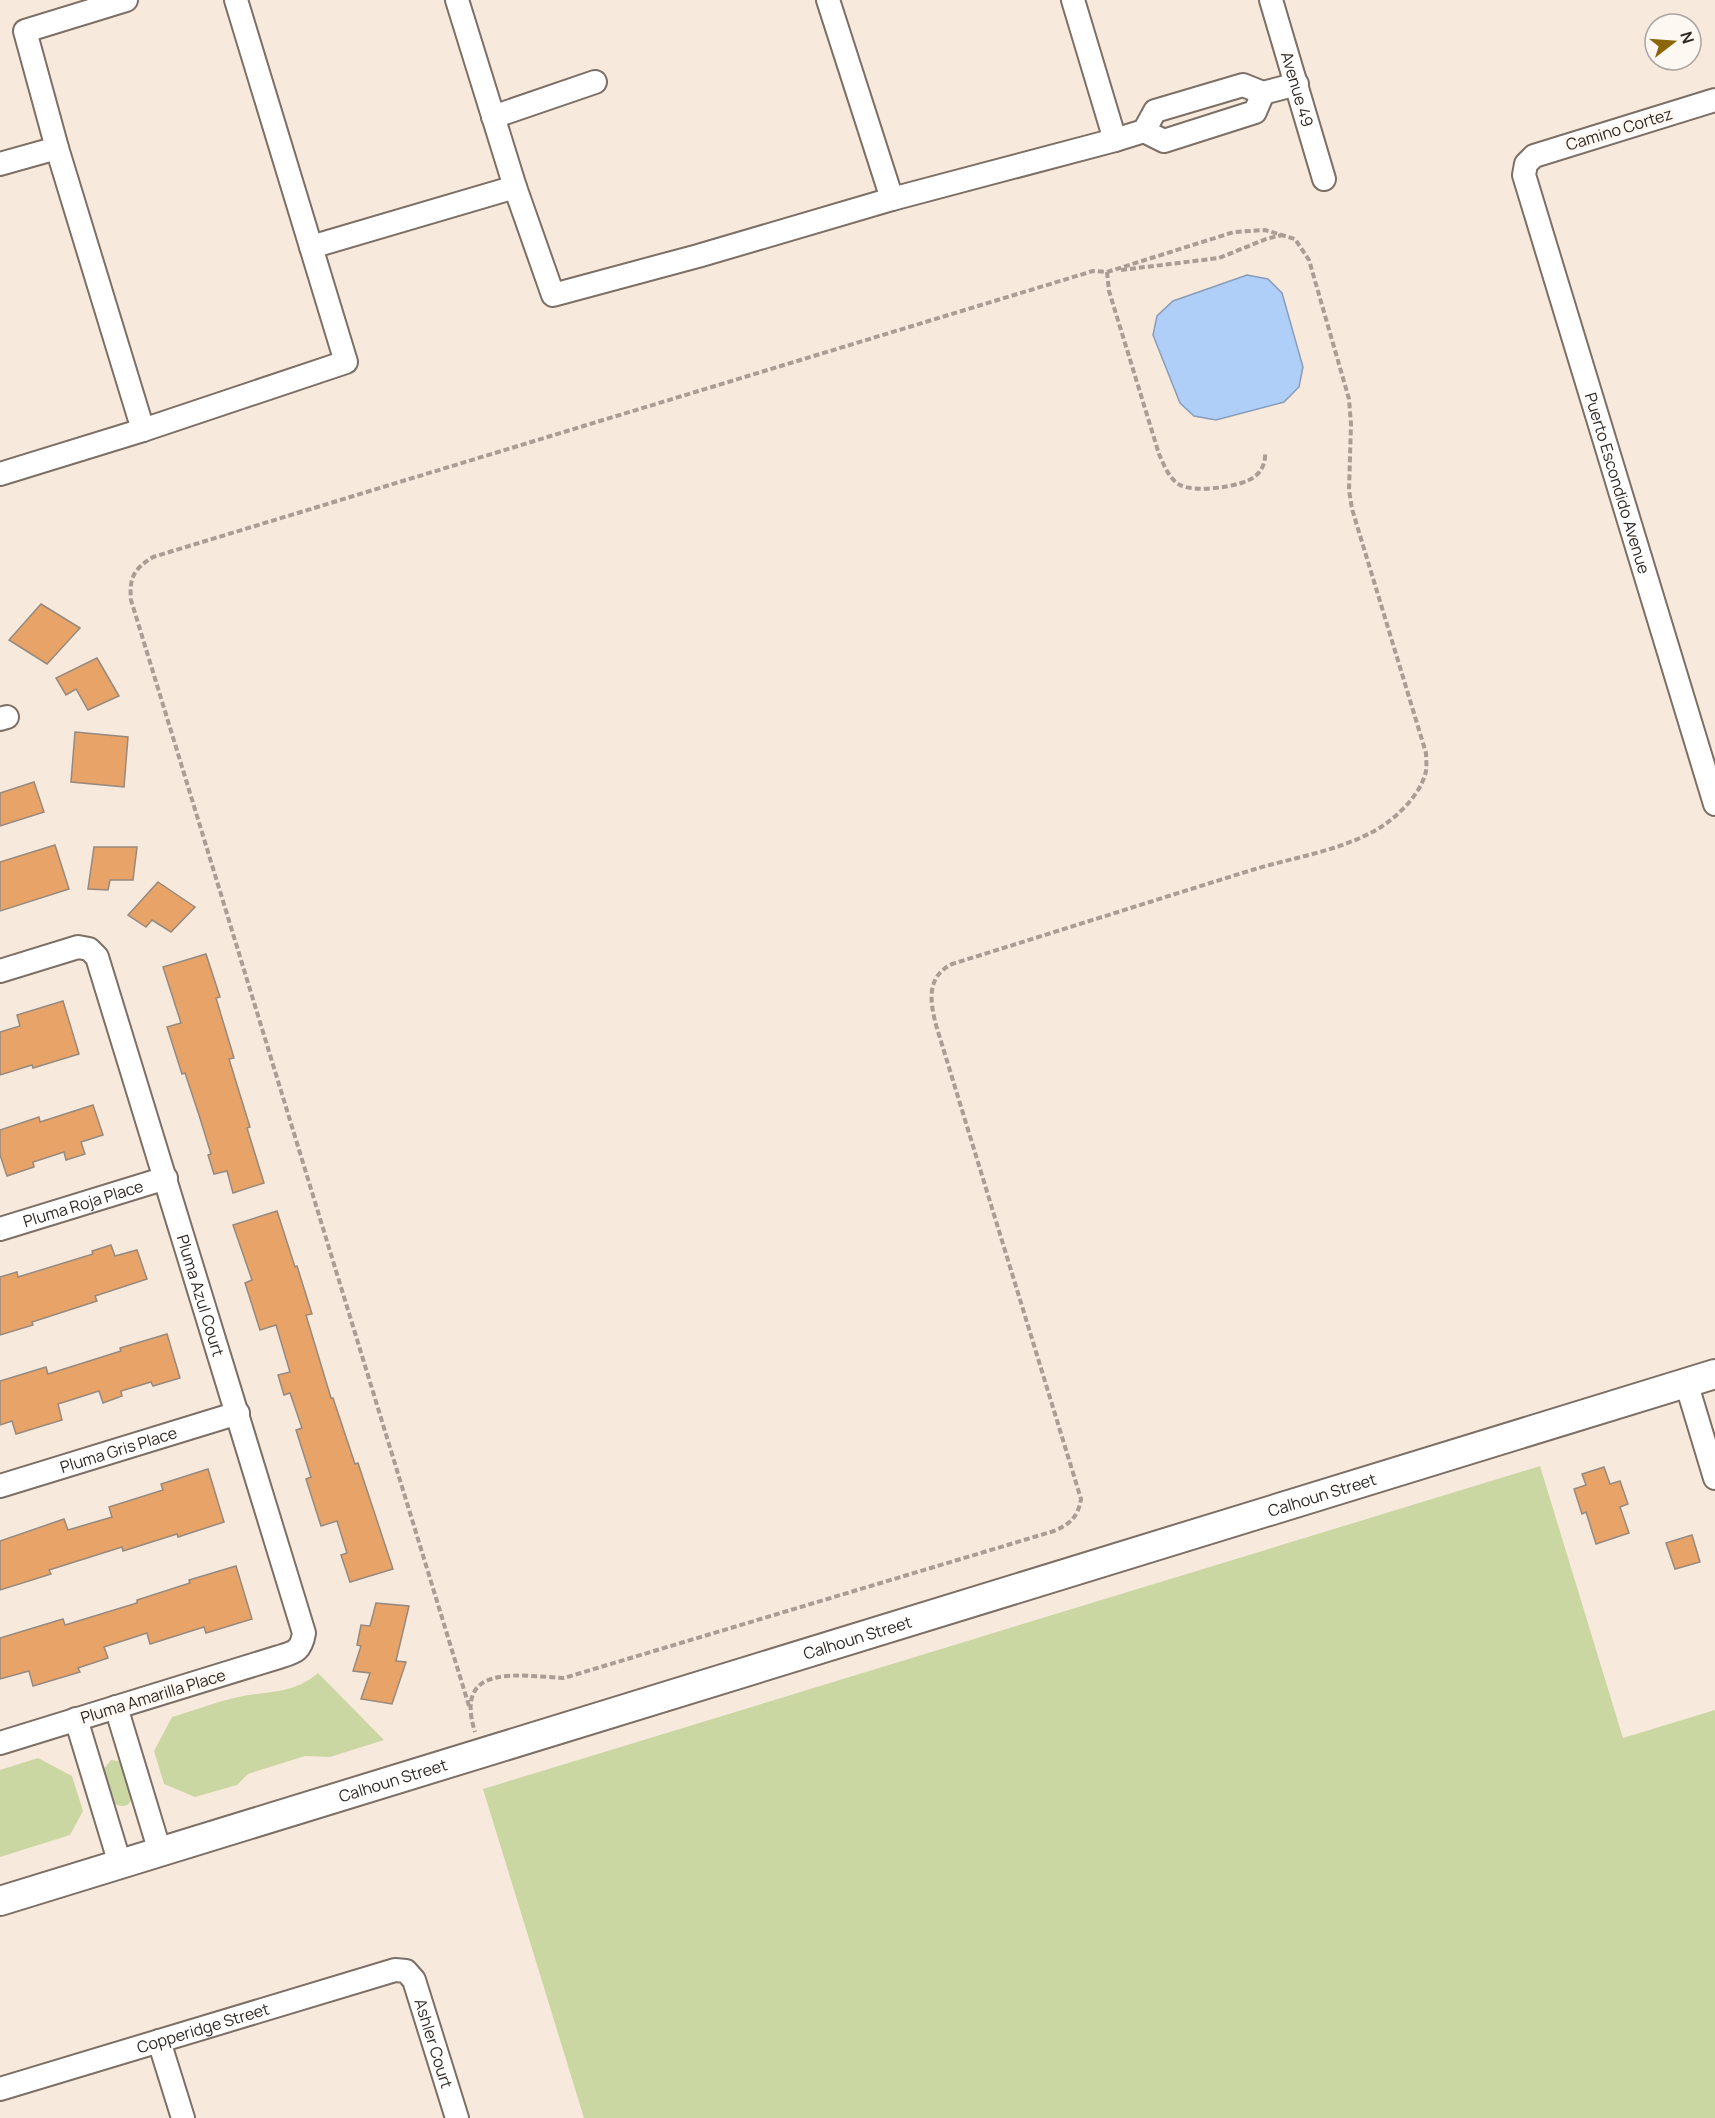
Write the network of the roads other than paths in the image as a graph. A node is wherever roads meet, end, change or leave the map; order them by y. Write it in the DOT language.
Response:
graph roads {
  1 [pos="126,0"];
  2 [pos="236,0"];
  3 [pos="457,0"];
  4 [pos="828,0"];
  5 [pos="1073,0"];
  6 [pos="1271,0"];
  7 [pos="595,82"];
  8 [pos="1297,84"];
  9 [pos="1263,93"];
  10 [pos="1195,99"];
  11 [pos="1715,100"];
  12 [pos="494,117"];
  13 [pos="1204,129"];
  14 [pos="1144,131"];
  15 [pos="1115,140"];
  16 [pos="57,148"];
  17 [pos="0,164"];
  18 [pos="1526,164"];
  19 [pos="1324,179"];
  20 [pos="515,187"];
  21 [pos="892,199"];
  22 [pos="311,247"];
  23 [pos="143,430"];
  24 [pos="0,474"];
  25 [pos="1715,804"];
  26 [pos="0,970"];
  27 [pos="165,1178"];
  28 [pos="0,1229"];
  29 [pos="1715,1374"];
  30 [pos="1686,1382"];
  31 [pos="238,1413"];
  32 [pos="1715,1478"];
  33 [pos="0,1486"];
  34 [pos="302,1644"];
  35 [pos="116,1707"];
  36 [pos="76,1719"];
  37 [pos="0,1743"];
  38 [pos="160,1852"];
  39 [pos="120,1864"];
  40 [pos="0,1901"];
  41 [pos="406,1971"];
  42 [pos="159,2041"];
  43 [pos="0,2089"];
  44 [pos="183,2118"];
  45 [pos="457,2118"];
  1 -- 16 [label="street"];
  2 -- 22 [label="street"];
  3 -- 12 [label="street"];
  4 -- 21 [label="street"];
  5 -- 15 [label="street"];
  6 -- 8 [label="street, Avenue 49"];
  7 -- 12 [label="street"];
  8 -- 9 [label="street"];
  8 -- 19 [label="street, Avenue 49"];
  9 -- 10 [label="street"];
  9 -- 13 [label="street"];
  10 -- 13 [label="street"];
  10 -- 14 [label="street"];
  11 -- 18 [label="street, Camino Cortez"];
  12 -- 20 [label="street"];
  13 -- 14 [label="street"];
  14 -- 15 [label="street"];
  15 -- 21 [label="street"];
  16 -- 17 [label="street"];
  16 -- 23 [label="street"];
  18 -- 25 [label="street, Puerto Escondido Avenue"];
  20 -- 21 [label="street"];
  20 -- 22 [label="street"];
  22 -- 23 [label="street"];
  23 -- 24 [label="street"];
  26 -- 27 [label="street, Pluma Azul Court"];
  27 -- 28 [label="street, Pluma Roja Place"];
  27 -- 31 [label="street, Pluma Azul Court"];
  29 -- 30 [label="street, Calhoun Street"];
  30 -- 32 [label="street"];
  30 -- 38 [label="street, Calhoun Street"];
  31 -- 33 [label="street, Pluma Gris Place"];
  31 -- 34 [label="street, Pluma Azul Court"];
  34 -- 35 [label="street, Pluma Amarilla Place"];
  35 -- 36 [label="street, Pluma Amarilla Place"];
  35 -- 38 [label="street"];
  36 -- 37 [label="street, Pluma Amarilla Place"];
  36 -- 39 [label="street"];
  38 -- 39 [label="street, Calhoun Street"];
  39 -- 40 [label="street, Calhoun Street"];
  41 -- 42 [label="street, Copperidge Street"];
  41 -- 45 [label="street, Ashler Court"];
  42 -- 43 [label="street, Copperidge Street"];
  42 -- 44 [label="street"];
}
